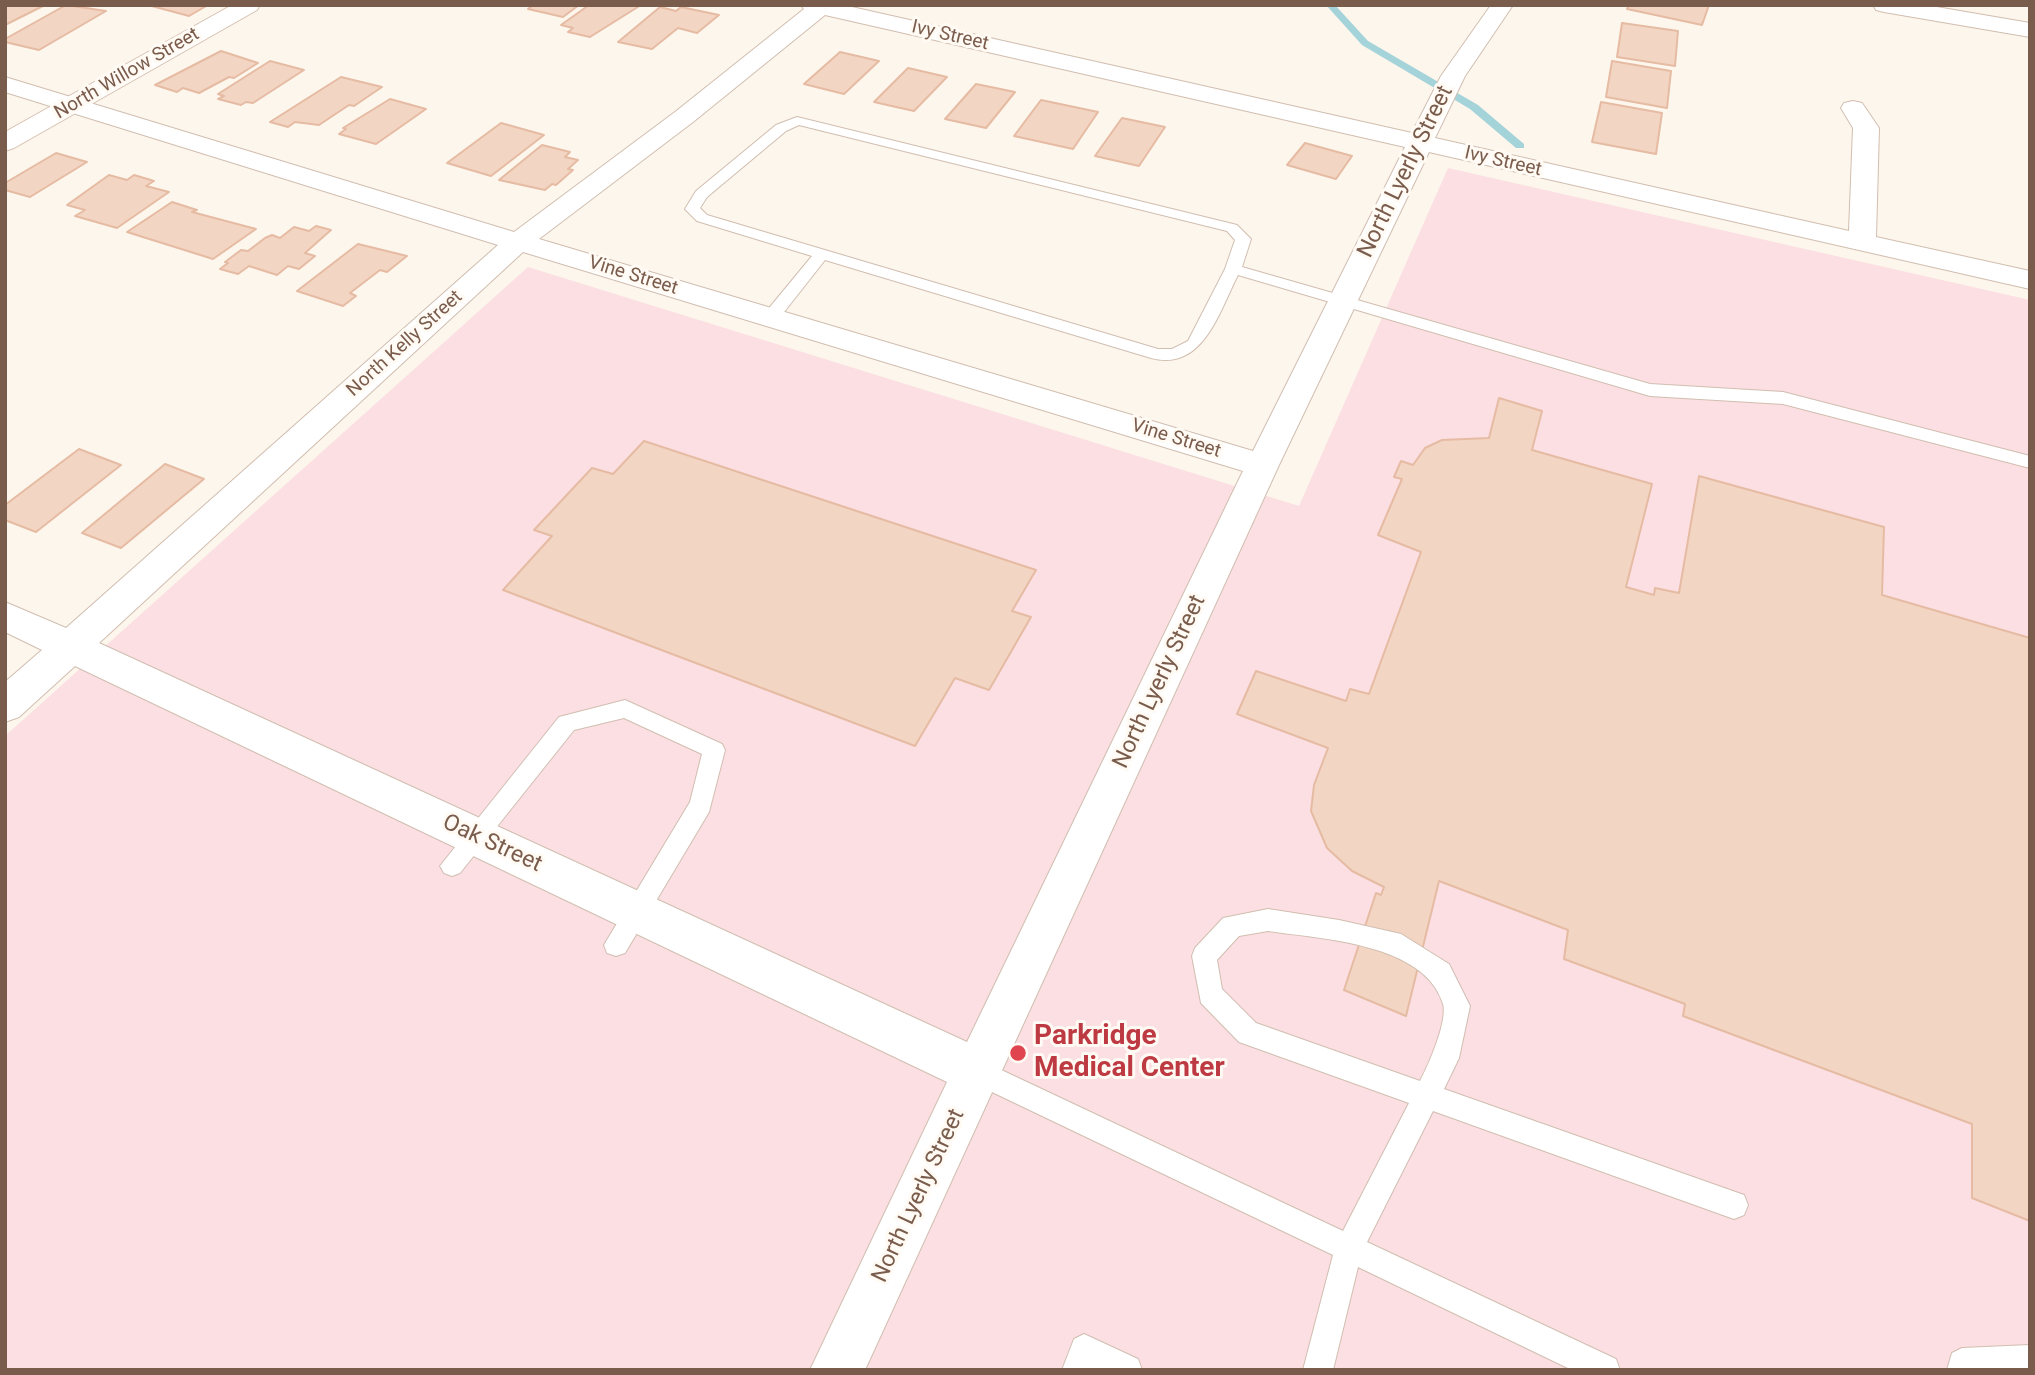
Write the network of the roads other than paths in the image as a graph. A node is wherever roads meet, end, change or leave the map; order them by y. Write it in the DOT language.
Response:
graph roads {
  1 [pos="249,5"];
  2 [pos="1502,5"];
  3 [pos="1884,5"];
  4 [pos="819,6"];
  5 [pos="2030,30"];
  6 [pos="5,84"];
  7 [pos="76,104"];
  8 [pos="1853,108"];
  9 [pos="5,143"];
  10 [pos="1420,143"];
  11 [pos="518,242"];
  12 [pos="1862,243"];
  13 [pos="821,255"];
  14 [pos="1233,269"];
  15 [pos="2030,280"];
  16 [pos="1342,300"];
  17 [pos="771,317"];
  18 [pos="2030,462"];
  19 [pos="1262,465"];
  20 [pos="5,616"];
  21 [pos="73,647"];
  22 [pos="5,706"];
  23 [pos="464,851"];
  24 [pos="627,928"];
  25 [pos="978,1072"];
  26 [pos="1426,1095"];
  27 [pos="1734,1205"];
  28 [pos="1349,1248"];
  29 [pos="2030,1360"];
  30 [pos="837,1370"];
  31 [pos="1077,1370"];
  32 [pos="1127,1370"];
  33 [pos="1318,1370"];
  34 [pos="1605,1370"];
  35 [pos="1962,1370"];
  1 -- 7 [label="street, North Willow Street"];
  2 -- 10 [label="street, North Lyerly Street"];
  3 -- 5 [label="street"];
  4 -- 10 [label="street, Ivy Street"];
  4 -- 11 [label="street, North Kelly Street"];
  6 -- 7 [label="street, Vine Street"];
  7 -- 9 [label="street, North Willow Street"];
  7 -- 11 [label="street, Vine Street"];
  8 -- 12 [label="street"];
  10 -- 12 [label="street, Ivy Street"];
  10 -- 16 [label="street, North Lyerly Street"];
  11 -- 17 [label="street, Vine Street"];
  11 -- 21 [label="street, North Kelly Street"];
  12 -- 15 [label="street, Ivy Street"];
  13 -- 14 [label="lane"];
  13 -- 14 [label="lane"];
  13 -- 17 [label="lane"];
  14 -- 16 [label="lane"];
  16 -- 18 [label="lane"];
  16 -- 19 [label="street, North Lyerly Street"];
  17 -- 19 [label="street, Vine Street"];
  19 -- 25 [label="street, North Lyerly Street"];
  20 -- 21 [label="street, Oak Street"];
  21 -- 22 [label="street, North Kelly Street"];
  21 -- 23 [label="street, Oak Street"];
  23 -- 24 [label="street, Oak Street"];
  23 -- 24 [label="lane"];
  24 -- 25 [label="street, Oak Street"];
  25 -- 28 [label="lane"];
  25 -- 30 [label="street, North Lyerly Street"];
  26 -- 26 [label="lane"];
  26 -- 27 [label="lane"];
  26 -- 28 [label="lane"];
  28 -- 33 [label="lane"];
  28 -- 34 [label="lane"];
  29 -- 35 [label="lane"];
  31 -- 32 [label="lane"];
}
